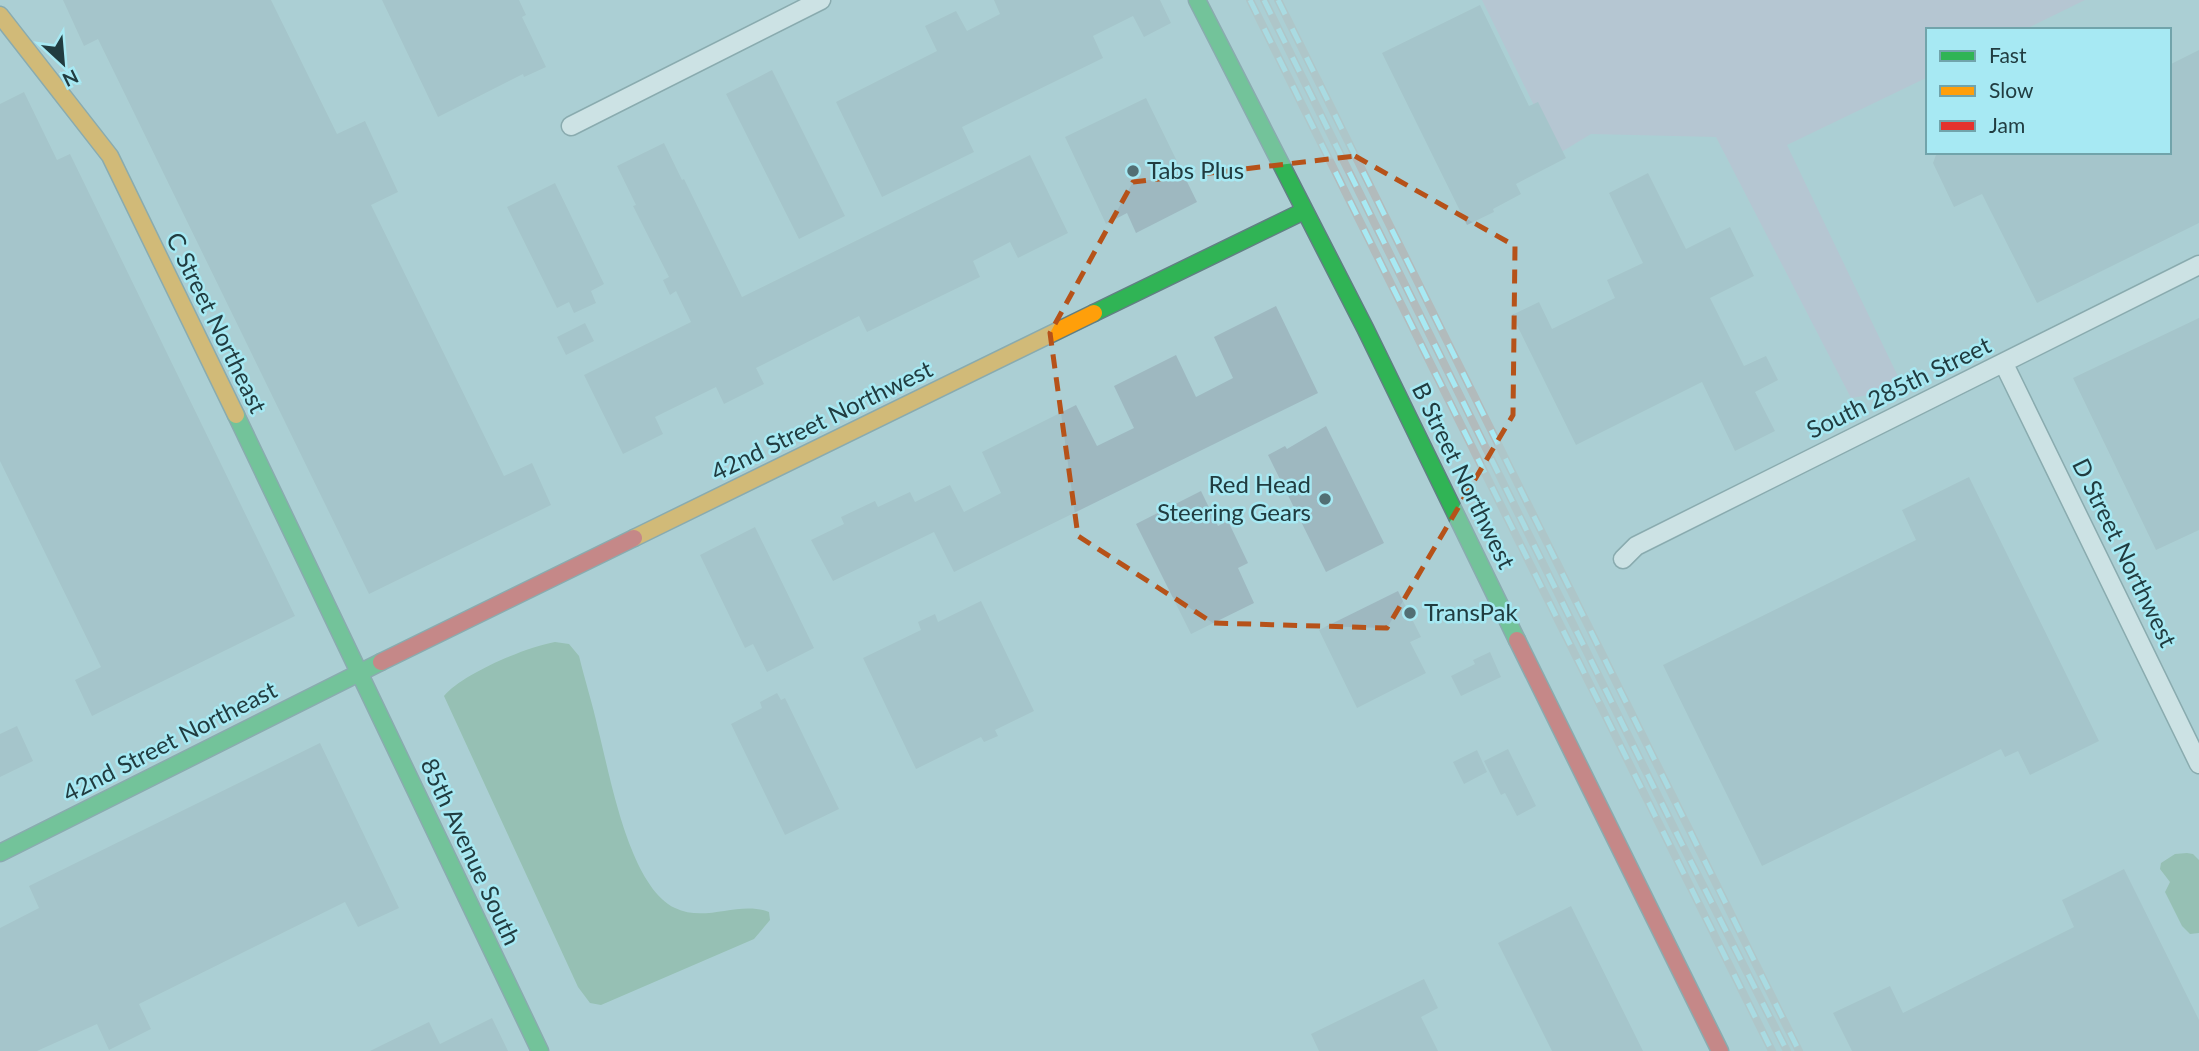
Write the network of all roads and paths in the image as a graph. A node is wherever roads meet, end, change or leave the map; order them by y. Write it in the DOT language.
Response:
graph roads {
  1 [pos="821,0"];
  2 [pos="1197,0"];
  3 [pos="0,15"];
  4 [pos="571,126"];
  5 [pos="1304,211"];
  6 [pos="2199,265"];
  7 [pos="2004,364"];
  8 [pos="1623,559"];
  9 [pos="360,672"];
  10 [pos="2199,764"];
  11 [pos="0,853"];
  12 [pos="540,1051"];
  13 [pos="1720,1051"];
  1 -- 4 [label="street"];
  2 -- 5 [label="street, B Street Northwest"];
  3 -- 9 [label="street, C Street Northeast"];
  5 -- 9 [label="street, 42nd Street Northwest"];
  5 -- 13 [label="street, B Street Northwest"];
  6 -- 7 [label="street, South 285th Street"];
  7 -- 8 [label="street, South 285th Street"];
  7 -- 10 [label="street, D Street Northwest"];
  9 -- 11 [label="street, 42nd Street Northeast"];
  9 -- 12 [label="street, 85th Avenue South"];
}
